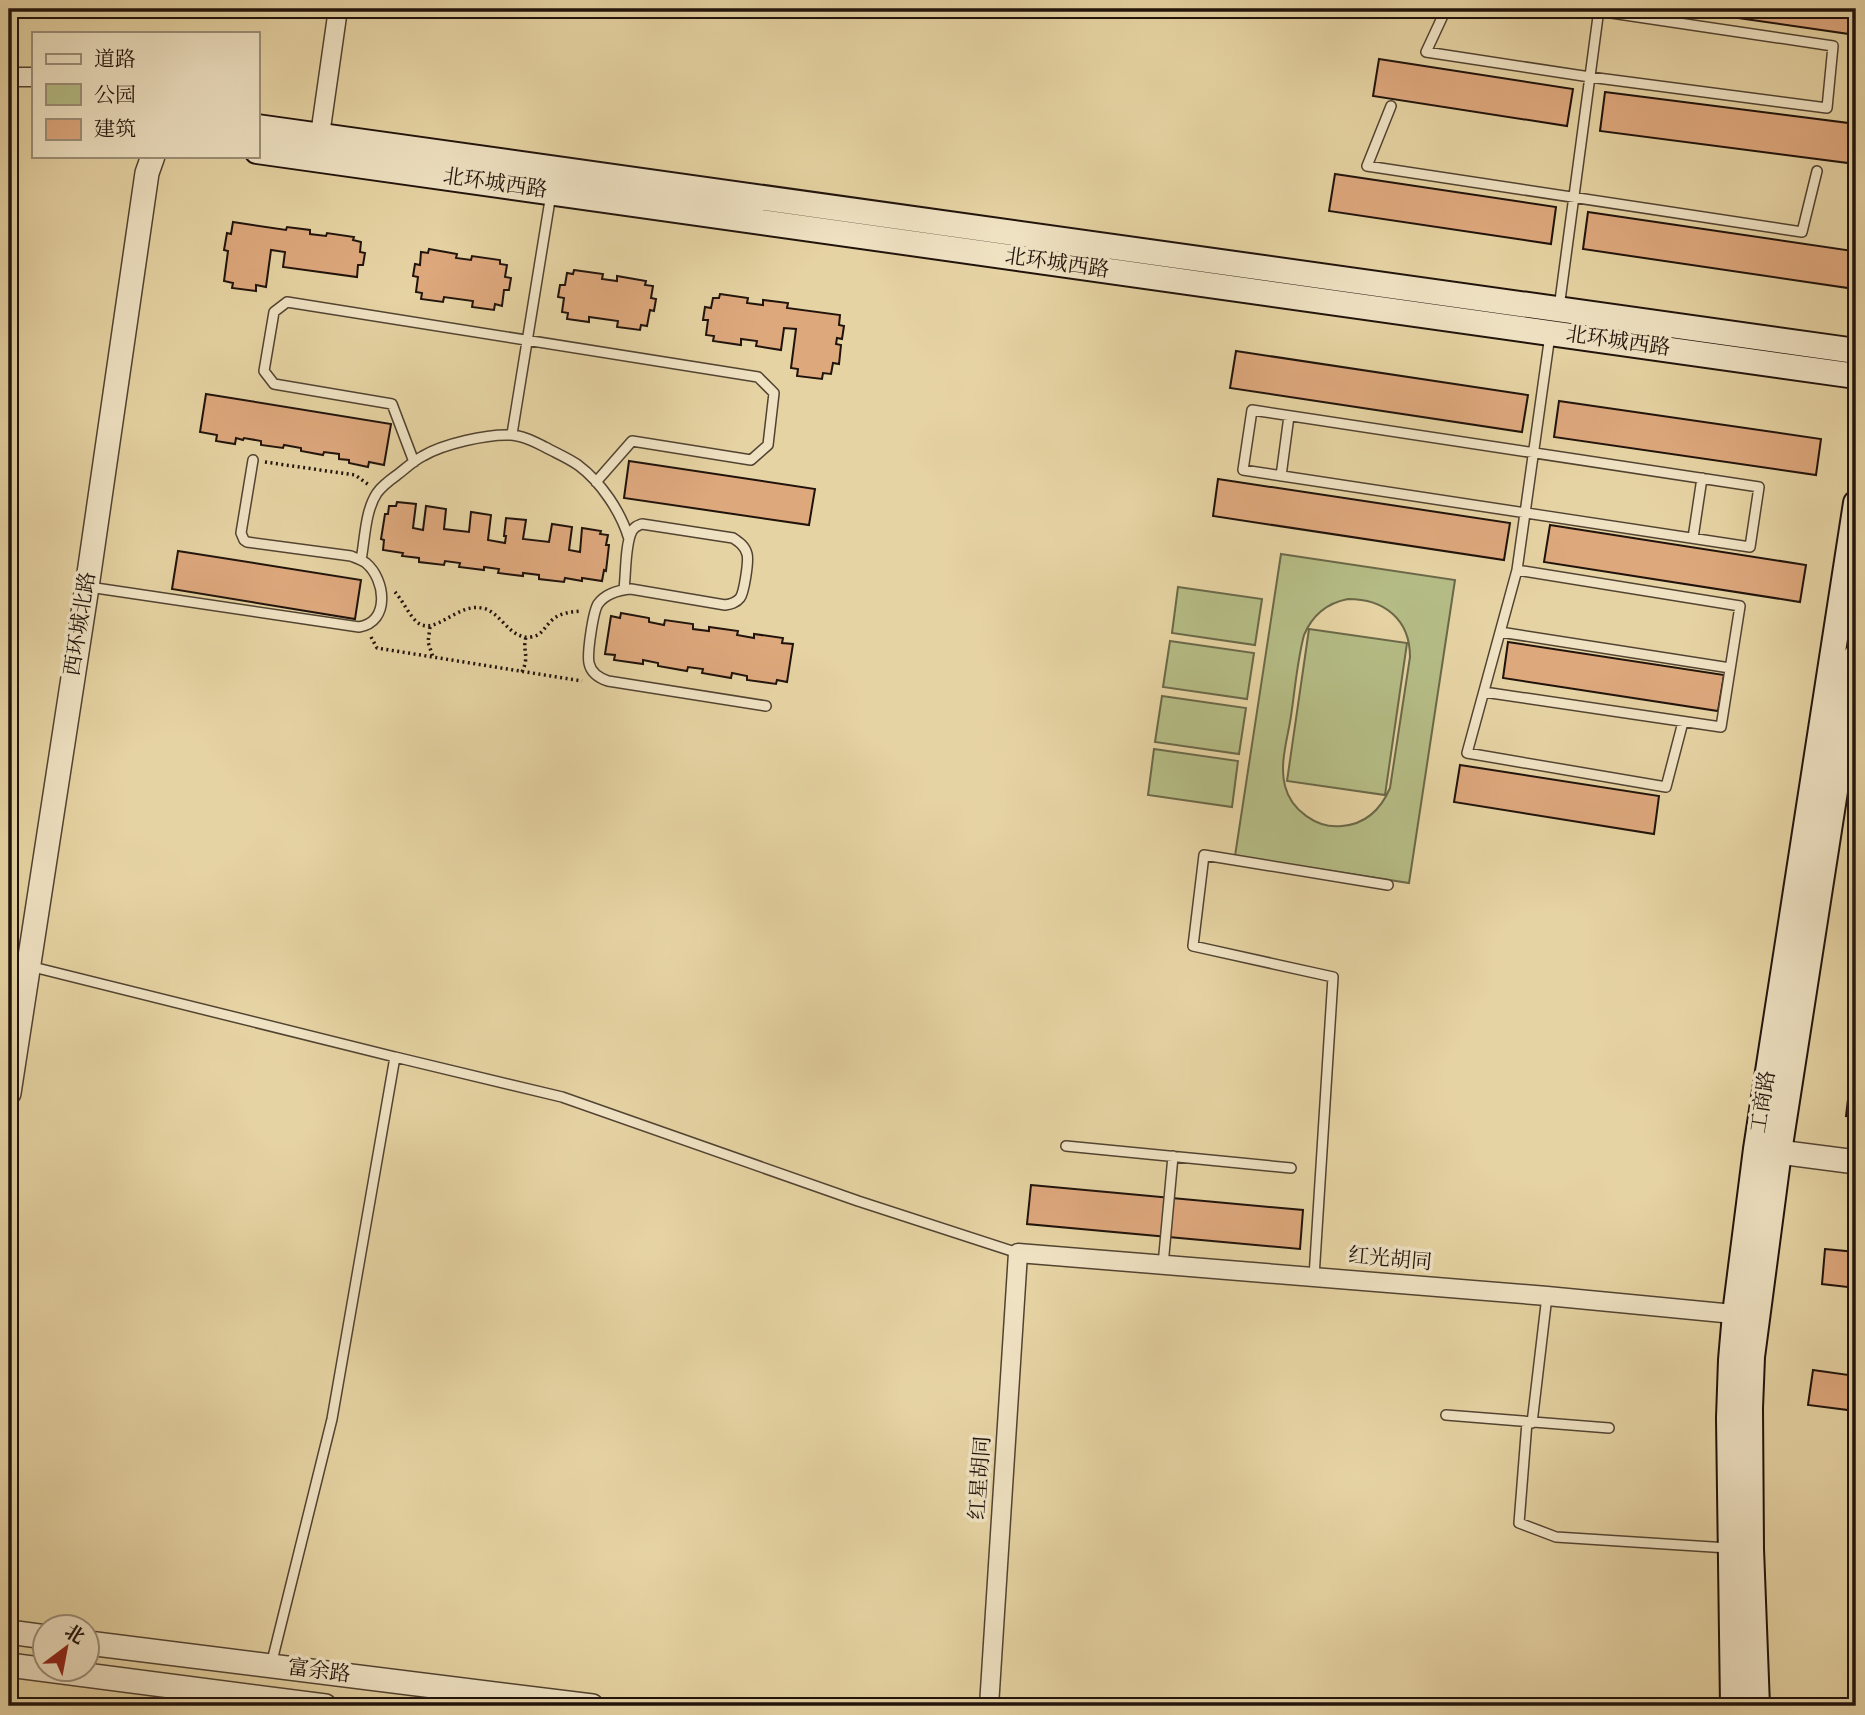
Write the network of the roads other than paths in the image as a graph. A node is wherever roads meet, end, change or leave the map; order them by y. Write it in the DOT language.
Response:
graph roads {
  1 [pos="338,9"];
  2 [pos="1446,9"];
  3 [pos="1599,10"];
  4 [pos="9,77"];
  5 [pos="32,77"];
  6 [pos="1590,77"];
  7 [pos="1391,106"];
  8 [pos="259,127"];
  9 [pos="320,135"];
  10 [pos="259,151"];
  11 [pos="152,158"];
  12 [pos="1817,171"];
  13 [pos="553,180"];
  14 [pos="1574,198"];
  15 [pos="1559,310"];
  16 [pos="1550,333"];
  17 [pos="527,341"];
  18 [pos="1856,351"];
  19 [pos="1856,376"];
  20 [pos="1289,416"];
  21 [pos="512,434"];
  22 [pos="1533,453"];
  23 [pos="253,460"];
  24 [pos="414,462"];
  25 [pos="1281,476"];
  26 [pos="1702,478"];
  27 [pos="596,482"];
  28 [pos="1856,503"];
  29 [pos="1525,513"];
  30 [pos="1693,538"];
  31 [pos="629,541"];
  32 [pos="362,560"];
  33 [pos="1517,570"];
  34 [pos="87,587"];
  35 [pos="624,589"];
  36 [pos="1500,632"];
  37 [pos="1856,656"];
  38 [pos="1730,668"];
  39 [pos="1484,692"];
  40 [pos="766,706"];
  41 [pos="1683,722"];
  42 [pos="1388,885"];
  43 [pos="29,966"];
  44 [pos="395,1057"];
  45 [pos="9,1093"];
  46 [pos="1066,1146"];
  47 [pos="1768,1150"];
  48 [pos="1173,1156"];
  49 [pos="1856,1162"];
  50 [pos="1291,1168"];
  51 [pos="1018,1253"];
  52 [pos="1163,1265"];
  53 [pos="1314,1277"];
  54 [pos="1547,1296"];
  55 [pos="1746,1315"];
  56 [pos="1446,1415"];
  57 [pos="1530,1422"];
  58 [pos="1609,1428"];
  59 [pos="1730,1549"];
  60 [pos="9,1632"];
  61 [pos="32,1635"];
  62 [pos="102,1645"];
  63 [pos="9,1665"];
  64 [pos="271,1666"];
  65 [pos="322,1706"];
  66 [pos="592,1706"];
  67 [pos="989,1706"];
  68 [pos="1732,1706"];
  69 [pos="1757,1706"];
  1 -- 9 [label="street"];
  2 -- 6 [label="lane"];
  3 -- 6 [label="lane"];
  3 -- 6 [label="lane"];
  4 -- 5 [label="street"];
  6 -- 14 [label="lane"];
  7 -- 14 [label="lane"];
  8 -- 9 [label="main road, 北环城西路"];
  9 -- 13 [label="main road, 北环城西路"];
  10 -- 13 [label="main road, 北环城西路"];
  11 -- 34 [label="street, 西环城北路"];
  12 -- 14 [label="lane"];
  13 -- 15 [label="main road, 北环城西路"];
  13 -- 16 [label="main road, 北环城西路"];
  13 -- 17 [label="lane"];
  14 -- 15 [label="lane"];
  15 -- 18 [label="main road, 北环城西路"];
  16 -- 19 [label="main road, 北环城西路"];
  16 -- 22 [label="lane"];
  17 -- 21 [label="lane"];
  17 -- 24 [label="lane"];
  17 -- 27 [label="lane"];
  20 -- 22 [label="lane"];
  20 -- 25 [label="lane"];
  20 -- 25 [label="lane"];
  21 -- 24 [label="lane"];
  21 -- 27 [label="lane"];
  22 -- 26 [label="lane"];
  22 -- 29 [label="lane"];
  23 -- 32 [label="lane"];
  24 -- 32 [label="lane"];
  25 -- 29 [label="lane"];
  26 -- 30 [label="lane"];
  26 -- 30 [label="lane"];
  27 -- 31 [label="lane"];
  28 -- 47 [label="main road, 工商路"];
  29 -- 30 [label="lane"];
  29 -- 33 [label="lane"];
  31 -- 35 [label="lane"];
  31 -- 35 [label="lane"];
  32 -- 34 [label="lane"];
  33 -- 36 [label="lane"];
  33 -- 38 [label="lane"];
  34 -- 43 [label="street, 西环城北路"];
  35 -- 40 [label="lane"];
  36 -- 38 [label="lane"];
  36 -- 39 [label="lane"];
  37 -- 47 [label="main road, 工商路"];
  38 -- 41 [label="lane"];
  39 -- 41 [label="lane"];
  39 -- 41 [label="lane"];
  42 -- 53 [label="lane"];
  43 -- 44 [label="lane"];
  43 -- 45 [label="street, 西环城北路"];
  44 -- 51 [label="lane"];
  44 -- 64 [label="lane"];
  46 -- 48 [label="lane"];
  47 -- 49 [label="street"];
  47 -- 55 [label="main road, 工商路"];
  48 -- 50 [label="lane"];
  48 -- 52 [label="lane"];
  51 -- 52 [label="street, 红光胡同"];
  51 -- 67 [label="street, 红星胡同"];
  52 -- 53 [label="street, 红光胡同"];
  53 -- 54 [label="street, 红光胡同"];
  54 -- 55 [label="street, 红光胡同"];
  54 -- 57 [label="lane"];
  55 -- 59 [label="main road, 工商路"];
  55 -- 69 [label="main road, 工商路"];
  56 -- 57 [label="lane"];
  57 -- 58 [label="lane"];
  57 -- 59 [label="lane"];
  59 -- 68 [label="main road, 工商路"];
  60 -- 61 [label="street"];
  62 -- 64 [label="street, 富余路"];
  63 -- 65 [label="street, 富余路"];
  64 -- 66 [label="street, 富余路"];
}
